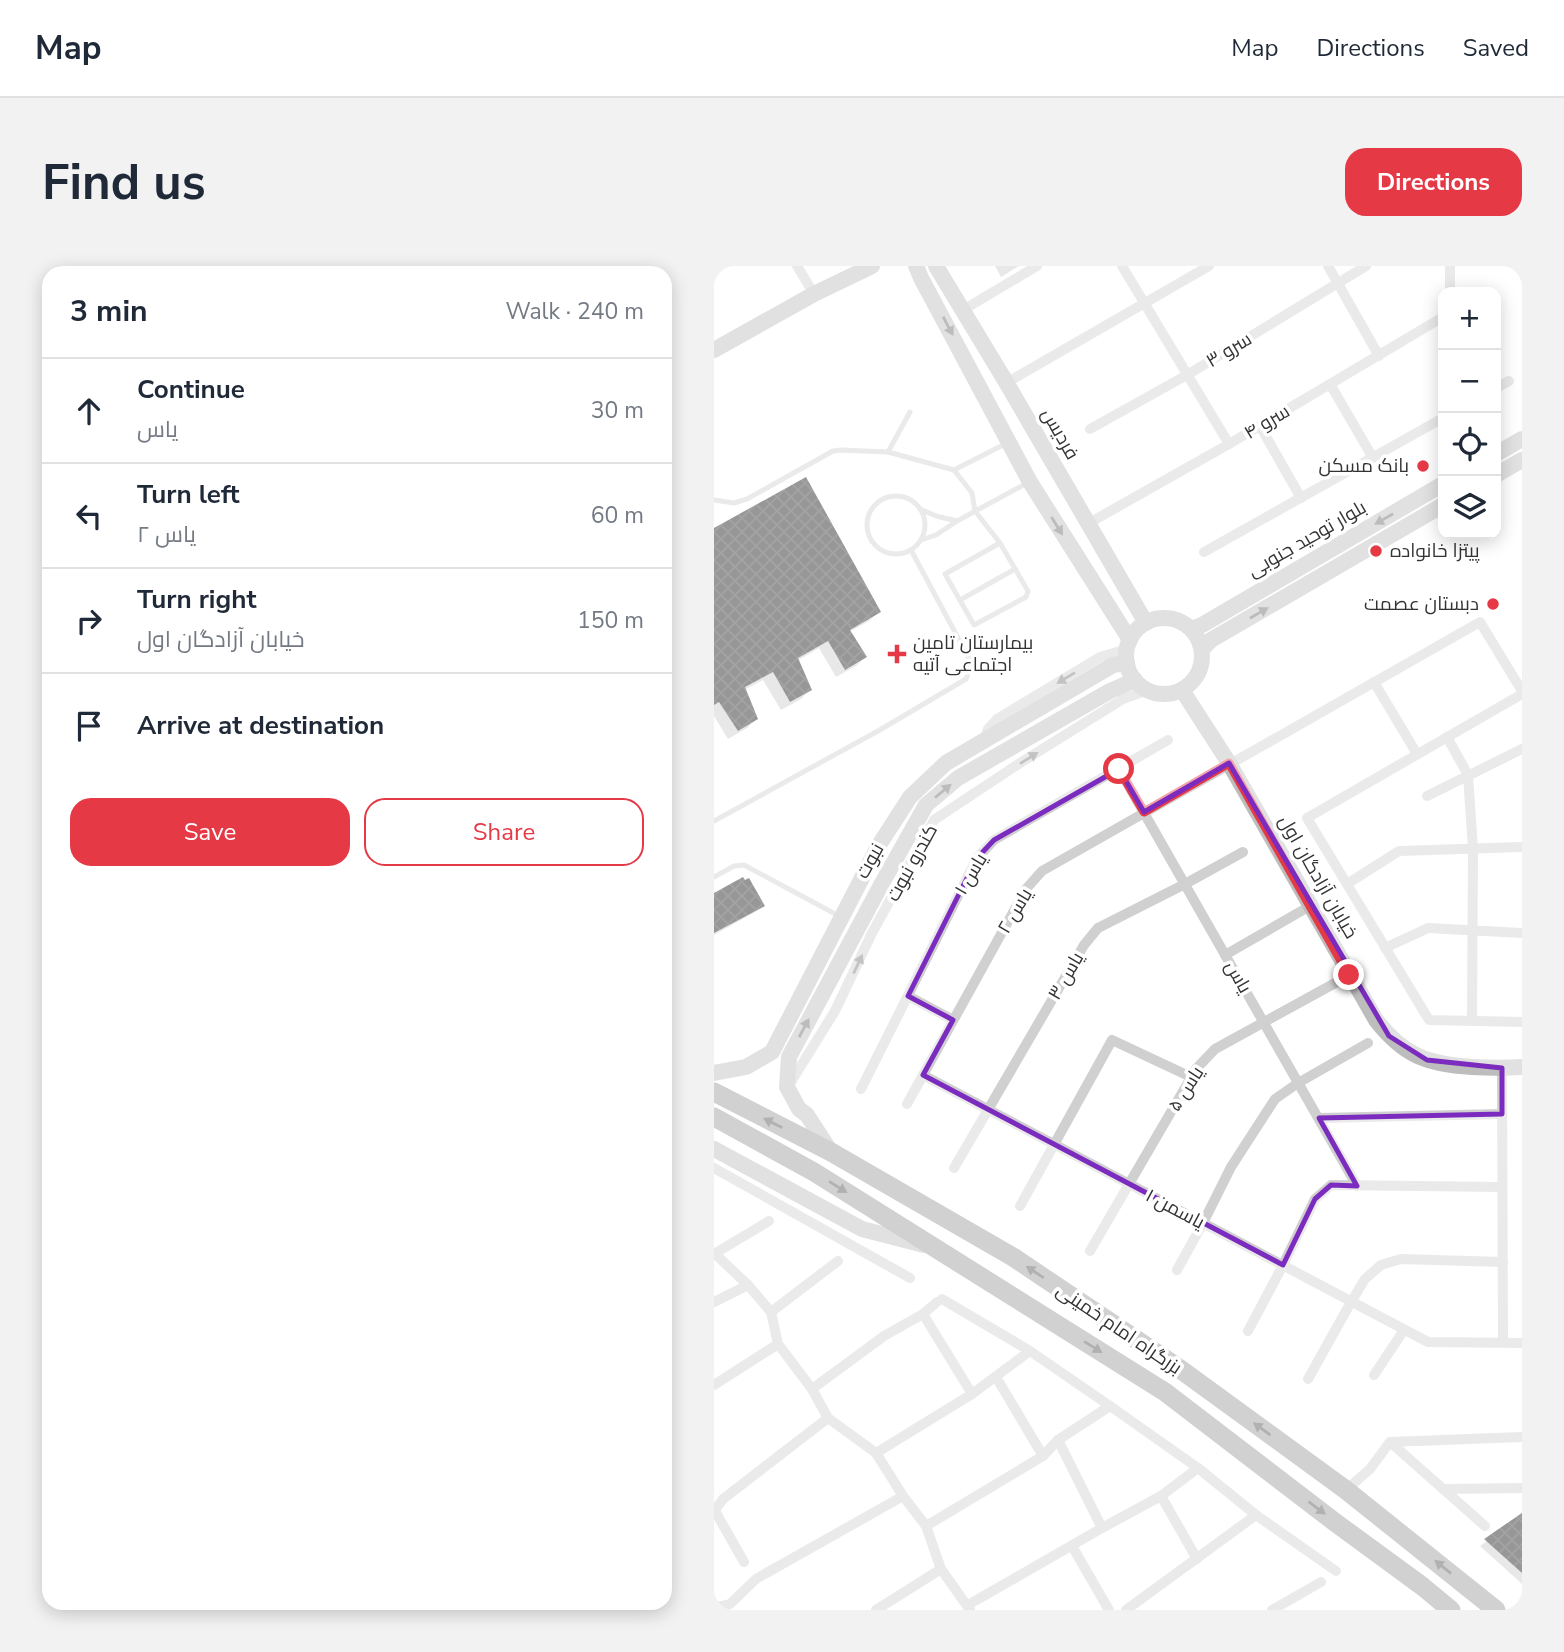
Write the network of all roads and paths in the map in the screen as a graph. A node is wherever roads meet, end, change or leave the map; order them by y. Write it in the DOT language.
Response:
graph roads {
  1 [pos="797,266"];
  2 [pos="872,266"];
  3 [pos="916,266"];
  4 [pos="936,266"];
  5 [pos="1037,266"];
  6 [pos="1122,266"];
  7 [pos="1209,266"];
  8 [pos="1328,266"];
  9 [pos="1366,266"];
  10 [pos="1450,266"];
  11 [pos="1338,283"];
  12 [pos="1450,287"];
  13 [pos="814,294"];
  14 [pos="1144,303"];
  15 [pos="963,310"];
  16 [pos="1438,320"];
  17 [pos="714,350"];
  18 [pos="1379,356"];
  19 [pos="1187,375"];
  20 [pos="1013,379"];
  21 [pos="1509,381"];
  22 [pos="1330,384"];
  23 [pos="1501,385"];
  24 [pos="910,412"];
  25 [pos="1438,421"];
  26 [pos="1260,426"];
  27 [pos="1090,429"];
  28 [pos="1522,439"];
  29 [pos="1010,442"];
  30 [pos="1229,444"];
  31 [pos="1501,451"];
  32 [pos="888,452"];
  33 [pos="1373,458"];
  34 [pos="1522,460"];
  35 [pos="954,470"];
  36 [pos="1501,472"];
  37 [pos="1030,482"];
  38 [pos="1438,487"];
  39 [pos="1301,498"];
  40 [pos="714,500"];
  41 [pos="1438,508"];
  42 [pos="920,509"];
  43 [pos="975,511"];
  44 [pos="957,521"];
  45 [pos="1089,523"];
  46 [pos="921,540"];
  47 [pos="999,543"];
  48 [pos="911,550"];
  49 [pos="1204,552"];
  50 [pos="1015,569"];
  51 [pos="960,600"];
  52 [pos="1146,623"];
  53 [pos="1191,629"];
  54 [pos="1202,649"];
  55 [pos="1128,651"];
  56 [pos="1374,682"];
  57 [pos="1141,685"];
  58 [pos="1182,690"];
  59 [pos="1522,693"];
  60 [pos="1447,737"];
  61 [pos="1168,740"];
  62 [pos="1522,748"];
  63 [pos="1418,754"];
  64 [pos="1229,763"];
  65 [pos="1119,769"];
  66 [pos="1468,775"];
  67 [pos="1427,796"];
  68 [pos="1144,812"];
  69 [pos="714,821"];
  70 [pos="1522,847"];
  71 [pos="1472,849"];
  72 [pos="1243,852"];
  73 [pos="714,877"];
  74 [pos="1185,884"];
  75 [pos="1347,884"];
  76 [pos="1310,906"];
  77 [pos="842,917"];
  78 [pos="1471,930"];
  79 [pos="1522,933"];
  80 [pos="1385,948"];
  81 [pos="1225,955"];
  82 [pos="1337,982"];
  83 [pos="908,996"];
  84 [pos="953,1020"];
  85 [pos="1472,1020"];
  86 [pos="1522,1021"];
  87 [pos="1264,1022"];
  88 [pos="1368,1043"];
  89 [pos="1502,1068"];
  90 [pos="1522,1068"];
  91 [pos="714,1073"];
  92 [pos="923,1075"];
  93 [pos="1191,1077"];
  94 [pos="1298,1083"];
  95 [pos="861,1089"];
  96 [pos="714,1092"];
  97 [pos="907,1104"];
  98 [pos="988,1109"];
  99 [pos="1502,1114"];
  100 [pos="714,1117"];
  101 [pos="1319,1118"];
  102 [pos="1055,1144"];
  103 [pos="714,1149"];
  104 [pos="831,1152"];
  105 [pos="714,1168"];
  106 [pos="954,1168"];
  107 [pos="1129,1184"];
  108 [pos="1357,1185"];
  109 [pos="1502,1187"];
  110 [pos="1020,1206"];
  111 [pos="769,1221"];
  112 [pos="1203,1223"];
  113 [pos="936,1248"];
  114 [pos="1090,1251"];
  115 [pos="714,1253"];
  116 [pos="838,1261"];
  117 [pos="1503,1262"];
  118 [pos="1283,1265"];
  119 [pos="1177,1270"];
  120 [pos="909,1278"];
  121 [pos="748,1285"];
  122 [pos="714,1302"];
  123 [pos="1351,1302"];
  124 [pos="771,1311"];
  125 [pos="923,1314"];
  126 [pos="1404,1330"];
  127 [pos="1248,1331"];
  128 [pos="1503,1342"];
  129 [pos="1522,1342"];
  130 [pos="778,1344"];
  131 [pos="1030,1351"];
  132 [pos="1180,1369"];
  133 [pos="1374,1375"];
  134 [pos="996,1377"];
  135 [pos="1308,1379"];
  136 [pos="714,1385"];
  137 [pos="812,1388"];
  138 [pos="1165,1392"];
  139 [pos="972,1394"];
  140 [pos="1222,1400"];
  141 [pos="1110,1406"];
  142 [pos="828,1418"];
  143 [pos="1201,1420"];
  144 [pos="1522,1437"];
  145 [pos="1058,1440"];
  146 [pos="1390,1441"];
  147 [pos="876,1453"];
  148 [pos="1043,1456"];
  149 [pos="1198,1468"];
  150 [pos="1522,1488"];
  151 [pos="1443,1489"];
  152 [pos="1346,1490"];
  153 [pos="903,1496"];
  154 [pos="1161,1496"];
  155 [pos="714,1511"];
  156 [pos="1256,1515"];
  157 [pos="926,1525"];
  158 [pos="1485,1526"];
  159 [pos="1102,1528"];
  160 [pos="1072,1546"];
  161 [pos="1198,1559"];
  162 [pos="744,1562"];
  163 [pos="942,1569"];
  164 [pos="1336,1571"];
  165 [pos="1321,1582"];
  166 [pos="1422,1586"];
  167 [pos="732,1607"];
  168 [pos="714,1608"];
  169 [pos="969,1608"];
  170 [pos="876,1610"];
  171 [pos="1109,1610"];
  172 [pos="1126,1610"];
  173 [pos="1272,1610"];
  174 [pos="1443,1610"];
  175 [pos="1451,1610"];
  176 [pos="1496,1610"];
  1 -- 13 [label="street"];
  2 -- 13 [label="main road"];
  3 -- 29 [label="main road, one-way"];
  4 -- 15 [label="main road, فردیس"];
  5 -- 15 [label="street"];
  6 -- 14 [label="street"];
  7 -- 14 [label="street"];
  8 -- 11 [label="street"];
  9 -- 11 [label="street, سرو ۳"];
  10 -- 12 [label="street"];
  11 -- 18 [label="street"];
  11 -- 19 [label="street, سرو ۳"];
  13 -- 17 [label="main road"];
  14 -- 19 [label="street"];
  14 -- 20 [label="street"];
  15 -- 45 [label="main road, فردیس"];
  16 -- 18 [label="street, سرو ۴"];
  18 -- 22 [label="street, سرو ۴"];
  19 -- 27 [label="street, سرو ۳"];
  19 -- 30 [label="street"];
  21 -- 23 [label="street"];
  22 -- 26 [label="street, سرو ۴"];
  22 -- 33 [label="street"];
  24 -- 32 [label="lane"];
  25 -- 33 [label="street"];
  26 -- 30 [label="street, سرو ۴"];
  26 -- 39 [label="street"];
  28 -- 31 [label="main road"];
  29 -- 35 [label="lane"];
  29 -- 37 [label="main road"];
  30 -- 45 [label="street, سرو ۴"];
  32 -- 35 [label="lane"];
  32 -- 40 [label="lane"];
  33 -- 39 [label="street"];
  34 -- 36 [label="main road"];
  35 -- 43 [label="lane"];
  37 -- 43 [label="lane"];
  37 -- 55 [label="main road, one-way"];
  38 -- 53 [label="main road, بلوار توحید جنوبی, one-way"];
  39 -- 49 [label="street"];
  54 -- 41 [label="main road, بلوار توحید جنوبی, one-way"];
  42 -- 44 [label="lane"];
  42 -- 46 [label="lane"];
  42 -- 48 [label="lane"];
  43 -- 44 [label="lane"];
  43 -- 47 [label="lane"];
  44 -- 46 [label="lane"];
  45 -- 52 [label="main road, فردیس"];
  46 -- 48 [label="lane"];
  47 -- 50 [label="lane"];
  47 -- 51 [label="lane"];
  48 -- 69 [label="lane"];
  50 -- 51 [label="lane"];
  50 -- 51 [label="lane"];
  52 -- 53 [label="main road"];
  52 -- 55 [label="main road"];
  53 -- 54 [label="main road"];
  54 -- 58 [label="main road"];
  55 -- 57 [label="main road"];
  55 -- 77 [label="main road, نبوت, one-way"];
  56 -- 59 [label="street, یاس ۲"];
  56 -- 63 [label="street"];
  56 -- 64 [label="street, یاس ۲"];
  57 -- 58 [label="main road"];
  104 -- 57 [label="main road, نبوت, one-way"];
  58 -- 64 [label="main road, خیابان آزادگان اول"];
  59 -- 60 [label="street"];
  60 -- 63 [label="street"];
  60 -- 66 [label="street"];
  61 -- 65 [label="street, یاس ۱"];
  62 -- 66 [label="street"];
  63 -- 75 [label="street"];
  64 -- 68 [label="street, یاس ۲"];
  64 -- 76 [label="main road, خیابان آزادگان اول"];
  65 -- 68 [label="street, یاس"];
  65 -- 83 [label="street, یاس ۱"];
  66 -- 67 [label="street"];
  66 -- 71 [label="street"];
  68 -- 74 [label="street, یاس"];
  68 -- 84 [label="street, یاس ۲"];
  70 -- 71 [label="street"];
  71 -- 75 [label="street"];
  71 -- 78 [label="street"];
  72 -- 74 [label="street, یاس ۳"];
  73 -- 77 [label="lane"];
  74 -- 81 [label="street, یاس"];
  74 -- 98 [label="street, یاس ۳"];
  75 -- 80 [label="street"];
  76 -- 81 [label="street"];
  76 -- 89 [label="main road, خیابان آزادگان اول"];
  77 -- 91 [label="main road, نبوت"];
  78 -- 79 [label="street"];
  78 -- 80 [label="street"];
  78 -- 85 [label="street"];
  80 -- 85 [label="street"];
  81 -- 87 [label="street, یاس"];
  82 -- 87 [label="street, یاس ۵"];
  83 -- 84 [label="street"];
  83 -- 95 [label="street, یاس ۱"];
  84 -- 92 [label="street, یاس ۲"];
  85 -- 86 [label="street"];
  87 -- 93 [label="street, یاس ۵"];
  87 -- 94 [label="street, یاس"];
  88 -- 94 [label="street"];
  89 -- 90 [label="main road, خیابان آزادگان اول"];
  89 -- 99 [label="street"];
  92 -- 97 [label="street, یاس ۲"];
  92 -- 98 [label="street, یاسمن ۱"];
  93 -- 102 [label="street"];
  93 -- 107 [label="street, یاس ۵"];
  94 -- 101 [label="street, یاس"];
  94 -- 112 [label="street"];
  104 -- 96 [label="highway, بزرگراه امام خمینی, one-way"];
  98 -- 102 [label="street, یاسمن ۱"];
  98 -- 106 [label="street, یاس ۳"];
  99 -- 101 [label="street"];
  99 -- 109 [label="street"];
  100 -- 113 [label="highway, بزرگراه امام خمینی, one-way"];
  101 -- 108 [label="street, یاس"];
  102 -- 107 [label="street, یاسمن ۱"];
  102 -- 110 [label="street"];
  103 -- 113 [label="main road"];
  132 -- 104 [label="highway, بزرگراه امام خمینی, one-way"];
  105 -- 120 [label="street"];
  107 -- 112 [label="street, یاسمن ۱"];
  107 -- 114 [label="street, یاس ۵"];
  108 -- 109 [label="street"];
  108 -- 118 [label="street"];
  109 -- 117 [label="street"];
  111 -- 115 [label="street"];
  112 -- 118 [label="street, یاسمن ۱"];
  112 -- 119 [label="street"];
  113 -- 138 [label="highway, بزرگراه امام خمینی, one-way"];
  115 -- 121 [label="street"];
  116 -- 124 [label="street"];
  117 -- 123 [label="street"];
  117 -- 128 [label="street"];
  118 -- 123 [label="street, یاسمن ۱"];
  118 -- 127 [label="street"];
  121 -- 122 [label="street"];
  121 -- 124 [label="street"];
  123 -- 126 [label="street, یاسمن ۱"];
  123 -- 135 [label="street"];
  124 -- 130 [label="street"];
  125 -- 131 [label="street"];
  125 -- 137 [label="street"];
  125 -- 139 [label="street"];
  126 -- 128 [label="street, یاسمن ۱"];
  126 -- 133 [label="street"];
  128 -- 129 [label="street"];
  130 -- 136 [label="street"];
  130 -- 137 [label="street"];
  131 -- 134 [label="street"];
  131 -- 141 [label="street"];
  132 -- 138 [label="highway"];
  132 -- 140 [label="highway, بزرگراه امام خمینی"];
  134 -- 139 [label="street"];
  134 -- 148 [label="street"];
  137 -- 142 [label="street"];
  138 -- 143 [label="highway, بزرگراه امام خمینی"];
  139 -- 147 [label="street"];
  140 -- 143 [label="highway"];
  152 -- 140 [label="highway, بزرگراه امام خمینی, one-way"];
  141 -- 145 [label="street"];
  141 -- 149 [label="street"];
  142 -- 147 [label="street"];
  142 -- 155 [label="street"];
  143 -- 166 [label="highway, بزرگراه امام خمینی, one-way"];
  144 -- 146 [label="street"];
  145 -- 148 [label="street"];
  145 -- 159 [label="street"];
  146 -- 151 [label="street"];
  146 -- 152 [label="street"];
  147 -- 153 [label="street"];
  148 -- 157 [label="street"];
  149 -- 154 [label="street"];
  149 -- 156 [label="street"];
  150 -- 151 [label="street"];
  151 -- 158 [label="street"];
  176 -- 152 [label="highway, بزرگراه امام خمینی, one-way"];
  153 -- 157 [label="street"];
  153 -- 167 [label="street"];
  154 -- 159 [label="street"];
  154 -- 161 [label="street"];
  155 -- 162 [label="street"];
  156 -- 161 [label="street"];
  156 -- 164 [label="street"];
  157 -- 163 [label="street"];
  159 -- 160 [label="street"];
  160 -- 169 [label="street"];
  160 -- 171 [label="street"];
  161 -- 172 [label="street"];
  163 -- 169 [label="street"];
  163 -- 170 [label="street"];
  165 -- 173 [label="street"];
  166 -- 174 [label="main road"];
  166 -- 175 [label="highway, بزرگراه امام خمینی"];
  167 -- 168 [label="street"];
}
